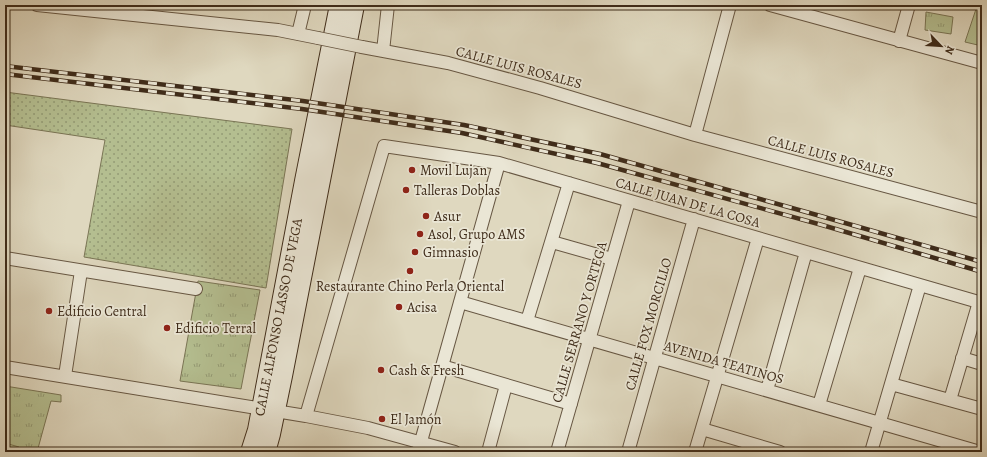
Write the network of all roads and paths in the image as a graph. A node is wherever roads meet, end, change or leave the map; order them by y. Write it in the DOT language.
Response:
graph roads {
  1 [pos="37,5"];
  2 [pos="305,5"];
  3 [pos="339,5"];
  4 [pos="355,5"];
  5 [pos="388,5"];
  6 [pos="730,5"];
  7 [pos="770,5"];
  8 [pos="909,5"];
  9 [pos="298,34"];
  10 [pos="899,41"];
  11 [pos="383,51"];
  12 [pos="982,63"];
  13 [pos="695,134"];
  14 [pos="499,163"];
  15 [pos="312,182"];
  16 [pos="569,183"];
  17 [pos="629,201"];
  18 [pos="982,212"];
  19 [pos="694,219"];
  20 [pos="758,238"];
  21 [pos="552,242"];
  22 [pos="806,252"];
  23 [pos="5,258"];
  24 [pos="612,259"];
  25 [pos="860,268"];
  26 [pos="81,271"];
  27 [pos="920,285"];
  28 [pos="196,289"];
  29 [pos="460,302"];
  30 [pos="981,302"];
  31 [pos="527,321"];
  32 [pos="589,339"];
  33 [pos="654,358"];
  34 [pos="962,358"];
  35 [pos="982,364"];
  36 [pos="442,366"];
  37 [pos="5,367"];
  38 [pos="65,376"];
  39 [pos="717,376"];
  40 [pos="891,384"];
  41 [pos="506,385"];
  42 [pos="767,390"];
  43 [pos="950,400"];
  44 [pos="571,404"];
  45 [pos="819,406"];
  46 [pos="982,409"];
  47 [pos="268,411"];
  48 [pos="306,416"];
  49 [pos="880,423"];
  50 [pos="702,429"];
  51 [pos="419,447"];
  52 [pos="250,452"];
  53 [pos="266,452"];
  54 [pos="455,452"];
  55 [pos="488,452"];
  56 [pos="557,452"];
  57 [pos="628,452"];
  58 [pos="695,452"];
  59 [pos="780,452"];
  60 [pos="871,452"];
  61 [pos="980,452"];
  1 -- 9 [label="street, CALLE LUIS ROSALES"];
  2 -- 9 [label="street"];
  3 -- 15 [label="main road"];
  4 -- 15 [label="main road"];
  5 -- 11 [label="street"];
  6 -- 13 [label="street"];
  7 -- 10 [label="street"];
  8 -- 10 [label="street"];
  9 -- 11 [label="street, CALLE LUIS ROSALES, bridge"];
  10 -- 12 [label="street"];
  11 -- 13 [label="street, CALLE LUIS ROSALES"];
  13 -- 18 [label="street, CALLE LUIS ROSALES"];
  14 -- 16 [label="street, CALLE JUAN DE LA COSA"];
  14 -- 29 [label="street"];
  14 -- 48 [label="street, CALLE JUAN DE LA COSA"];
  15 -- 47 [label="main road, CALLE ALFONSO LASSO DE VEGA"];
  16 -- 17 [label="street, CALLE JUAN DE LA COSA"];
  16 -- 21 [label="street"];
  17 -- 19 [label="street, CALLE JUAN DE LA COSA"];
  17 -- 24 [label="street, CALLE SERRANO Y ORTEGA"];
  19 -- 20 [label="street, CALLE JUAN DE LA COSA"];
  19 -- 33 [label="street, CALLE FOX MORCILLO"];
  20 -- 22 [label="street, CALLE JUAN DE LA COSA"];
  20 -- 39 [label="street"];
  21 -- 24 [label="street"];
  21 -- 31 [label="street"];
  22 -- 25 [label="street, CALLE JUAN DE LA COSA"];
  22 -- 42 [label="street"];
  23 -- 26 [label="street"];
  24 -- 32 [label="street, CALLE SERRANO Y ORTEGA"];
  25 -- 27 [label="street, CALLE JUAN DE LA COSA"];
  25 -- 45 [label="street"];
  26 -- 28 [label="street"];
  26 -- 38 [label="street"];
  27 -- 30 [label="street, CALLE JUAN DE LA COSA"];
  27 -- 40 [label="street"];
  29 -- 31 [label="street, AVENIDA TEATINOS"];
  29 -- 36 [label="street"];
  30 -- 34 [label="street"];
  31 -- 32 [label="street, AVENIDA TEATINOS"];
  32 -- 33 [label="street, AVENIDA TEATINOS"];
  32 -- 44 [label="street, CALLE SERRANO Y ORTEGA"];
  33 -- 39 [label="street, AVENIDA TEATINOS"];
  33 -- 57 [label="street, CALLE FOX MORCILLO"];
  34 -- 35 [label="street"];
  34 -- 43 [label="street"];
  36 -- 41 [label="street"];
  36 -- 51 [label="street"];
  37 -- 38 [label="street"];
  38 -- 47 [label="street"];
  39 -- 42 [label="street, AVENIDA TEATINOS"];
  39 -- 50 [label="street"];
  40 -- 43 [label="street"];
  40 -- 49 [label="street"];
  41 -- 44 [label="street"];
  41 -- 55 [label="street"];
  42 -- 45 [label="street, AVENIDA TEATINOS"];
  43 -- 46 [label="street"];
  44 -- 56 [label="street, CALLE SERRANO Y ORTEGA"];
  45 -- 49 [label="street, AVENIDA TEATINOS"];
  47 -- 48 [label="street"];
  47 -- 52 [label="main road, CALLE ALFONSO LASSO DE VEGA"];
  47 -- 53 [label="main road, CALLE ALFONSO LASSO DE VEGA"];
  48 -- 51 [label="street"];
  49 -- 60 [label="street"];
  49 -- 61 [label="street, AVENIDA TEATINOS"];
  50 -- 58 [label="street"];
  50 -- 59 [label="street"];
  51 -- 54 [label="street"];
}
